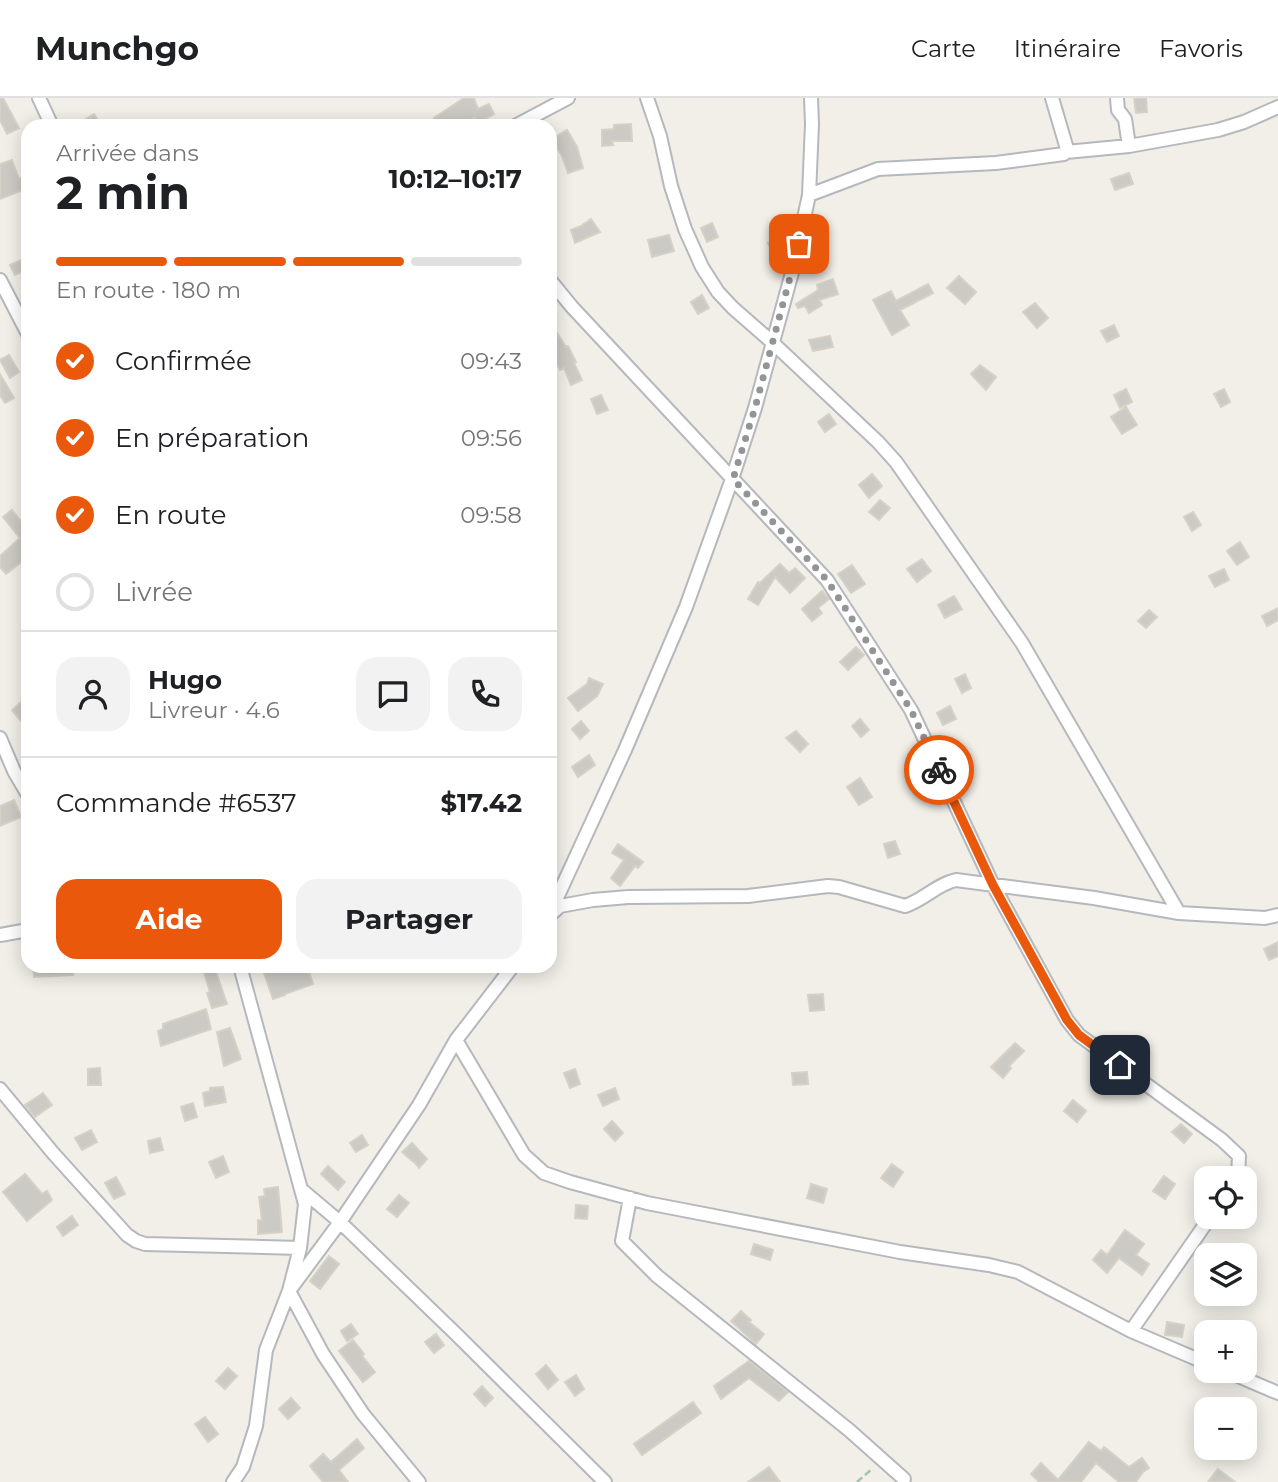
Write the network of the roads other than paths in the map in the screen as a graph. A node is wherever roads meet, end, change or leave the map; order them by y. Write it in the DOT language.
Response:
graph roads {
  1 [pos="39,98"];
  2 [pos="568,98"];
  3 [pos="647,98"];
  4 [pos="811,98"];
  5 [pos="1052,98"];
  6 [pos="1118,98"];
  7 [pos="547,103"];
  8 [pos="1278,107"];
  9 [pos="49,119"];
  10 [pos="525,119"];
  11 [pos="1129,146"];
  12 [pos="1066,152"];
  13 [pos="810,195"];
  14 [pos="0,280"];
  15 [pos="557,289"];
  16 [pos="21,320"];
  17 [pos="773,343"];
  18 [pos="733,479"];
  19 [pos="0,738"];
  20 [pos="21,782"];
  21 [pos="993,885"];
  22 [pos="557,899"];
  23 [pos="557,909"];
  24 [pos="1179,913"];
  25 [pos="1278,915"];
  26 [pos="21,931"];
  27 [pos="0,935"];
  28 [pos="242,973"];
  29 [pos="508,973"];
  30 [pos="456,1040"];
  31 [pos="0,1089"];
  32 [pos="1239,1166"];
  33 [pos="302,1190"];
  34 [pos="630,1198"];
  35 [pos="340,1222"];
  36 [pos="1202,1229"];
  37 [pos="300,1248"];
  38 [pos="289,1291"];
  39 [pos="1131,1331"];
  40 [pos="1194,1358"];
  41 [pos="1255,1383"];
  42 [pos="1278,1393"];
  43 [pos="904,1479"];
  44 [pos="233,1482"];
  45 [pos="419,1482"];
  46 [pos="605,1482"];
  1 -- 9 [label="street"];
  2 -- 7 [label="street"];
  3 -- 17 [label="street"];
  4 -- 13 [label="street"];
  5 -- 12 [label="street"];
  6 -- 11 [label="street"];
  7 -- 10 [label="street"];
  8 -- 11 [label="street"];
  11 -- 12 [label="street"];
  12 -- 13 [label="street"];
  13 -- 17 [label="street"];
  14 -- 16 [label="street"];
  15 -- 18 [label="street"];
  17 -- 18 [label="street"];
  17 -- 24 [label="street"];
  18 -- 21 [label="street"];
  18 -- 22 [label="street"];
  19 -- 20 [label="street"];
  21 -- 23 [label="street"];
  21 -- 24 [label="street"];
  21 -- 32 [label="street"];
  24 -- 25 [label="street"];
  26 -- 27 [label="street"];
  28 -- 33 [label="street"];
  29 -- 30 [label="street"];
  30 -- 34 [label="street"];
  30 -- 35 [label="street"];
  31 -- 37 [label="street"];
  33 -- 35 [label="street"];
  33 -- 37 [label="street"];
  34 -- 39 [label="street"];
  34 -- 43 [label="street"];
  35 -- 38 [label="street"];
  35 -- 46 [label="street"];
  36 -- 39 [label="street"];
  37 -- 38 [label="street"];
  38 -- 44 [label="street"];
  38 -- 45 [label="street"];
  39 -- 40 [label="street"];
  41 -- 42 [label="street"];
}
